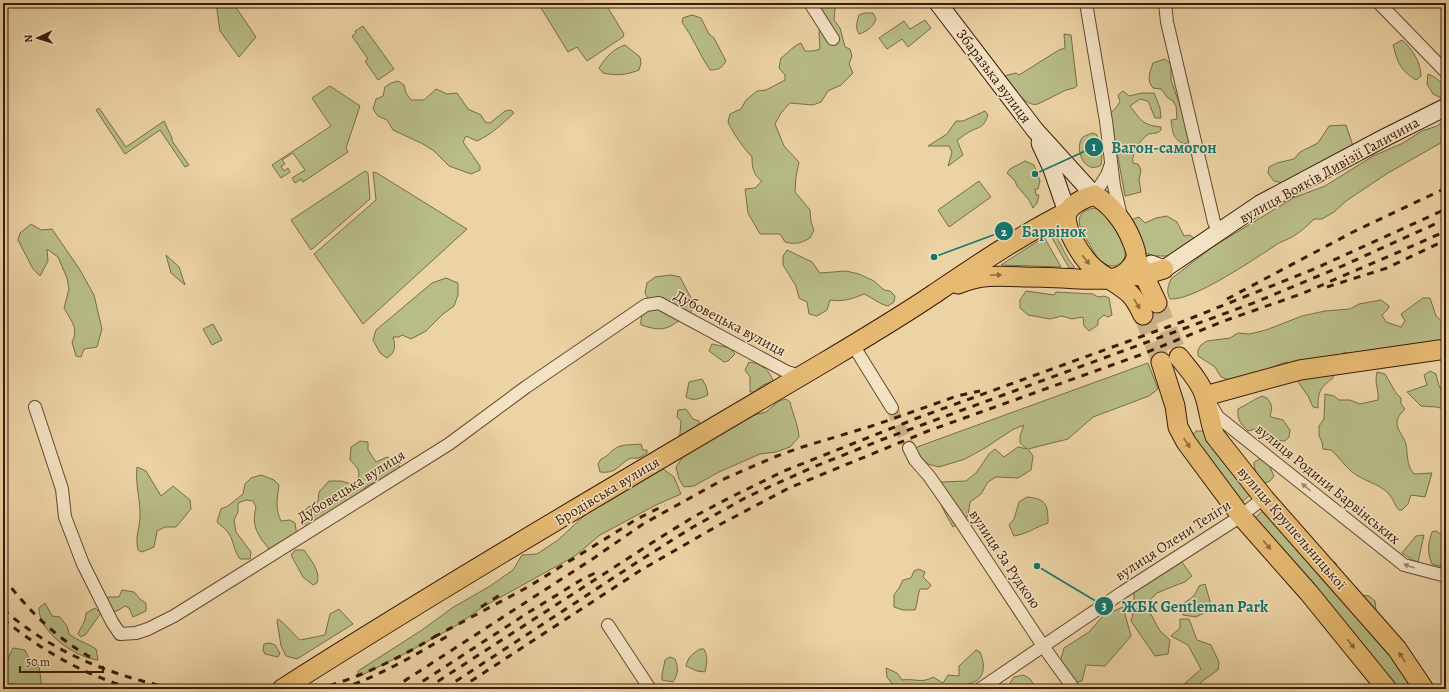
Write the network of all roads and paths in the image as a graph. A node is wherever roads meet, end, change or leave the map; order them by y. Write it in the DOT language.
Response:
graph roads {
  1 [pos="810,3"];
  2 [pos="938,3"];
  3 [pos="1086,3"];
  4 [pos="1165,3"];
  5 [pos="1379,3"];
  6 [pos="833,39"];
  7 [pos="1446,72"];
  8 [pos="1446,107"];
  9 [pos="1035,130"];
  10 [pos="1111,164"];
  11 [pos="1054,174"];
  12 [pos="1094,195"];
  13 [pos="1067,212"];
  14 [pos="1041,225"];
  15 [pos="1124,225"];
  16 [pos="1219,232"];
  17 [pos="1135,254"];
  18 [pos="1164,269"];
  19 [pos="1144,275"];
  20 [pos="1114,277"];
  21 [pos="933,295"];
  22 [pos="1151,305"];
  23 [pos="853,345"];
  24 [pos="1446,349"];
  25 [pos="1180,357"];
  26 [pos="1161,362"];
  27 [pos="801,376"];
  28 [pos="1205,396"];
  29 [pos="1175,406"];
  30 [pos="35,407"];
  31 [pos="892,408"];
  32 [pos="909,448"];
  33 [pos="1264,498"];
  34 [pos="1241,516"];
  35 [pos="1446,576"];
  36 [pos="608,625"];
  37 [pos="1043,646"];
  38 [pos="282,689"];
  39 [pos="650,689"];
  40 [pos="980,689"];
  41 [pos="1074,689"];
  42 [pos="1387,689"];
  43 [pos="1424,689"];
  1 -- 6 [label="street"];
  2 -- 9 [label="main road, Збаразька вулиця"];
  3 -- 10 [label="street"];
  4 -- 16 [label="street"];
  5 -- 7 [label="street"];
  8 -- 16 [label="main road, вулиця Вояків Дивізії Галичина"];
  9 -- 11 [label="main road, Збаразька вулиця"];
  9 -- 12 [label="main road, Збаразька вулиця"];
  10 -- 12 [label="street"];
  10 -- 15 [label="street"];
  11 -- 13 [label="main road, Збаразька вулиця"];
  11 -- 14 [label="main road"];
  12 -- 13 [label="main road"];
  12 -- 15 [label="main road"];
  13 -- 14 [label="main road, Бродівська вулиця"];
  13 -- 20 [label="main road, one-way"];
  14 -- 21 [label="main road, Бродівська вулиця"];
  15 -- 17 [label="main road"];
  16 -- 18 [label="main road, вулиця Вояків Дивізії Галичина"];
  17 -- 18 [label="main road"];
  17 -- 19 [label="main road"];
  17 -- 20 [label="main road"];
  18 -- 19 [label="main road, Бродівська вулиця"];
  18 -- 22 [label="main road"];
  19 -- 20 [label="main road, Бродівська вулиця"];
  19 -- 22 [label="main road"];
  21 -- 20 [label="main road, Бродівська вулиця, one-way"];
  20 -- 22 [label="main road, one-way"];
  21 -- 23 [label="main road, Бродівська вулиця"];
  23 -- 27 [label="main road, Бродівська вулиця"];
  23 -- 31 [label="street"];
  24 -- 28 [label="main road"];
  25 -- 28 [label="main road, вулиця Крушельницької"];
  26 -- 29 [label="main road, вулиця Крушельницької"];
  27 -- 30 [label="street, Дубовецька вулиця"];
  27 -- 38 [label="main road, Бродівська вулиця"];
  28 -- 29 [label="main road"];
  28 -- 33 [label="main road, вулиця Крушельницької"];
  35 -- 28 [label="street, вулиця Родини Барвінських, one-way"];
  29 -- 34 [label="main road, вулиця Крушельницької, one-way"];
  32 -- 37 [label="street, вулиця За Рудкою"];
  33 -- 34 [label="street, вулиця Олени Теліги"];
  43 -- 33 [label="main road, вулиця Крушельницької, one-way"];
  34 -- 37 [label="street, вулиця Олени Теліги"];
  34 -- 42 [label="main road, вулиця Крушельницької, one-way"];
  36 -- 39 [label="street"];
  37 -- 40 [label="street, вулиця Олени Теліги"];
  37 -- 41 [label="street, вулиця За Рудкою"];
}
